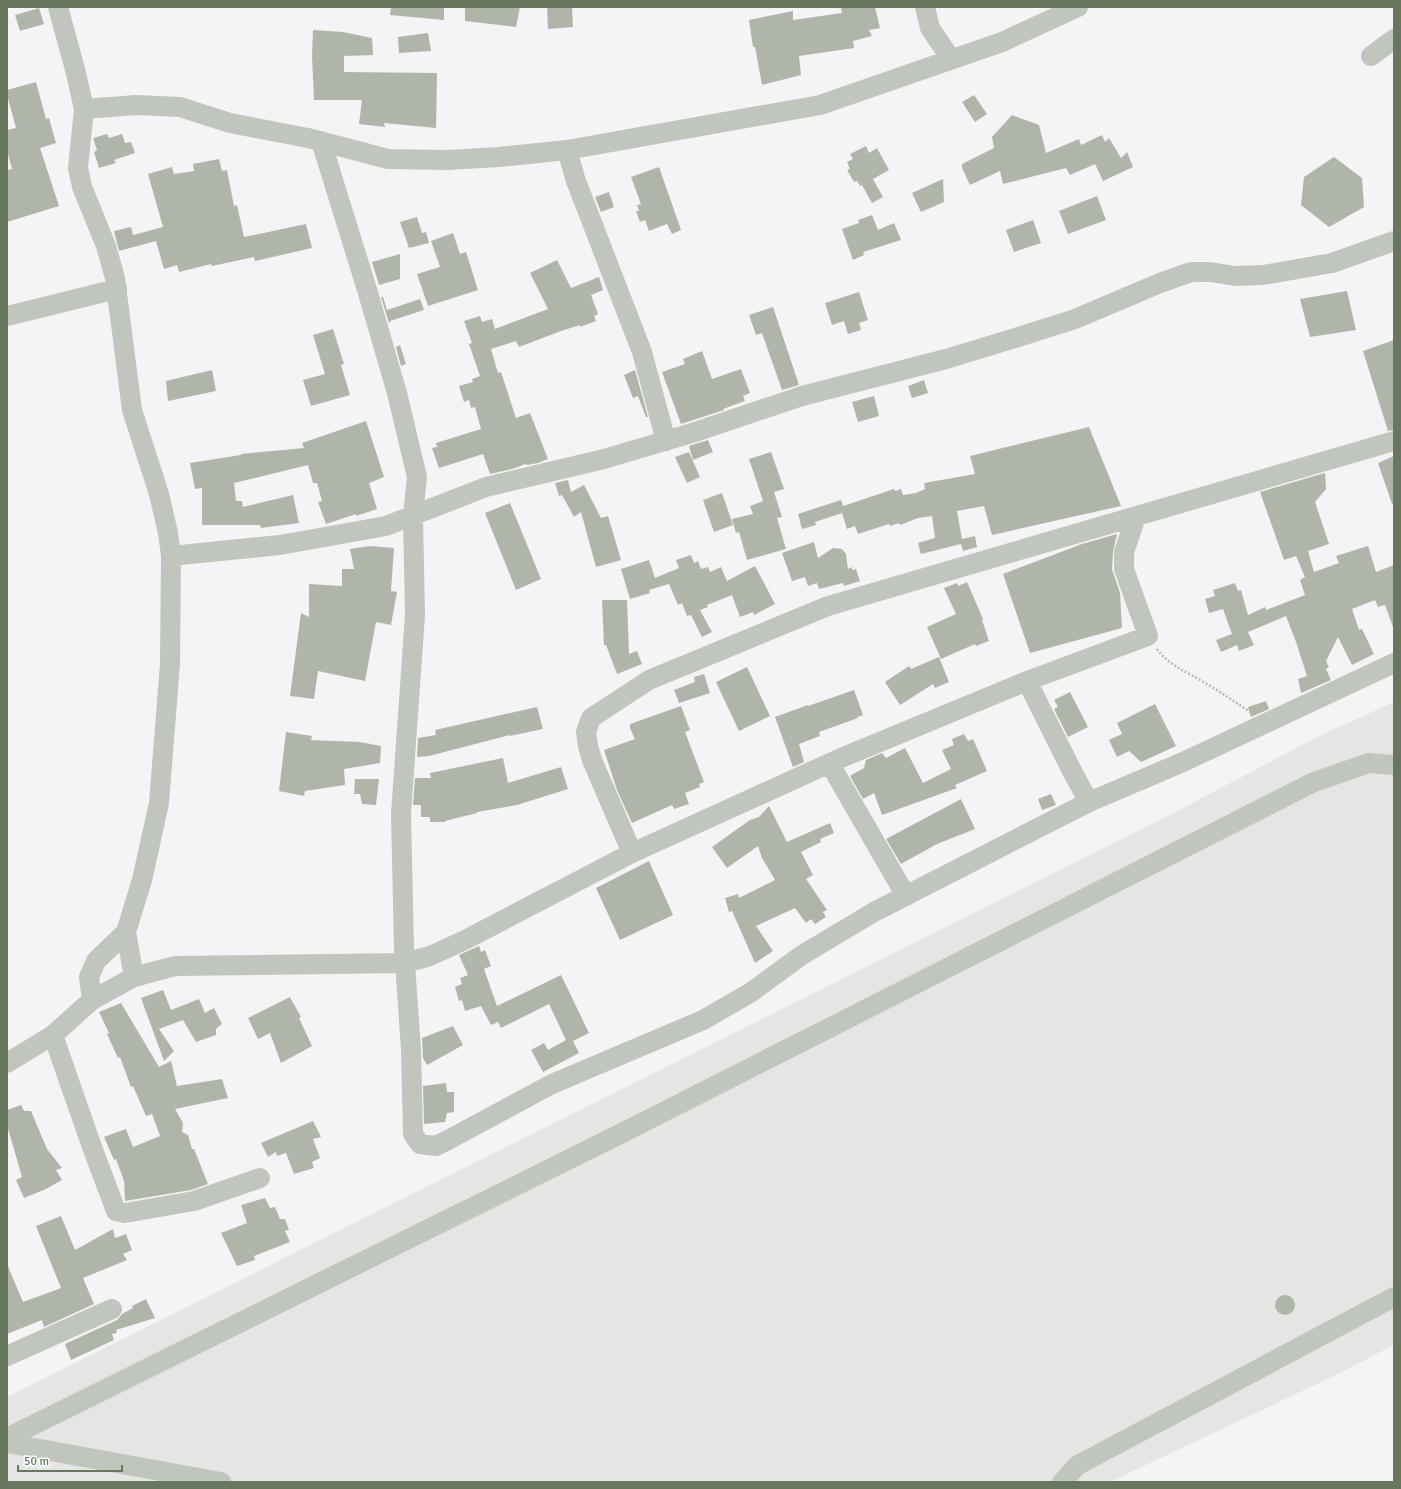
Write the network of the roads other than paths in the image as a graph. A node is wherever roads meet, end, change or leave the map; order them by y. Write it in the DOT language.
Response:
graph roads {
  1 [pos="58,7"];
  2 [pos="925,7"];
  3 [pos="1078,7"];
  4 [pos="1394,40"];
  5 [pos="1371,56"];
  6 [pos="951,59"];
  7 [pos="84,109"];
  8 [pos="321,141"];
  9 [pos="567,150"];
  10 [pos="1394,241"];
  11 [pos="117,289"];
  12 [pos="7,316"];
  13 [pos="666,441"];
  14 [pos="1394,441"];
  15 [pos="413,516"];
  16 [pos="1136,517"];
  17 [pos="171,556"];
  18 [pos="1394,664"];
  19 [pos="1027,681"];
  20 [pos="830,764"];
  21 [pos="1394,765"];
  22 [pos="1089,802"];
  23 [pos="632,853"];
  24 [pos="906,896"];
  25 [pos="126,932"];
  26 [pos="405,963"];
  27 [pos="134,977"];
  28 [pos="92,1000"];
  29 [pos="53,1035"];
  30 [pos="7,1062"];
  31 [pos="260,1178"];
  32 [pos="1394,1297"];
  33 [pos="112,1310"];
  34 [pos="7,1356"];
  35 [pos="7,1438"];
  36 [pos="7,1443"];
  37 [pos="221,1482"];
  38 [pos="1062,1482"];
  1 -- 7 [label="street"];
  2 -- 6 [label="street"];
  3 -- 6 [label="street"];
  4 -- 5 [label="street"];
  6 -- 9 [label="street"];
  7 -- 8 [label="street"];
  7 -- 11 [label="street"];
  8 -- 9 [label="street"];
  8 -- 15 [label="street"];
  9 -- 13 [label="street"];
  10 -- 13 [label="street"];
  11 -- 12 [label="street"];
  11 -- 17 [label="street"];
  13 -- 15 [label="street"];
  14 -- 16 [label="street"];
  15 -- 17 [label="street"];
  15 -- 26 [label="street"];
  16 -- 19 [label="street"];
  16 -- 23 [label="street"];
  17 -- 25 [label="street"];
  18 -- 22 [label="street"];
  19 -- 20 [label="street"];
  19 -- 22 [label="street"];
  20 -- 23 [label="street"];
  20 -- 24 [label="street"];
  21 -- 35 [label="street"];
  22 -- 24 [label="street"];
  23 -- 26 [label="street"];
  24 -- 26 [label="street"];
  25 -- 27 [label="street"];
  25 -- 28 [label="street"];
  26 -- 27 [label="street"];
  27 -- 28 [label="street"];
  28 -- 29 [label="street"];
  29 -- 30 [label="street"];
  29 -- 31 [label="street"];
  32 -- 38 [label="street"];
  33 -- 34 [label="street"];
  36 -- 37 [label="street"];
}
